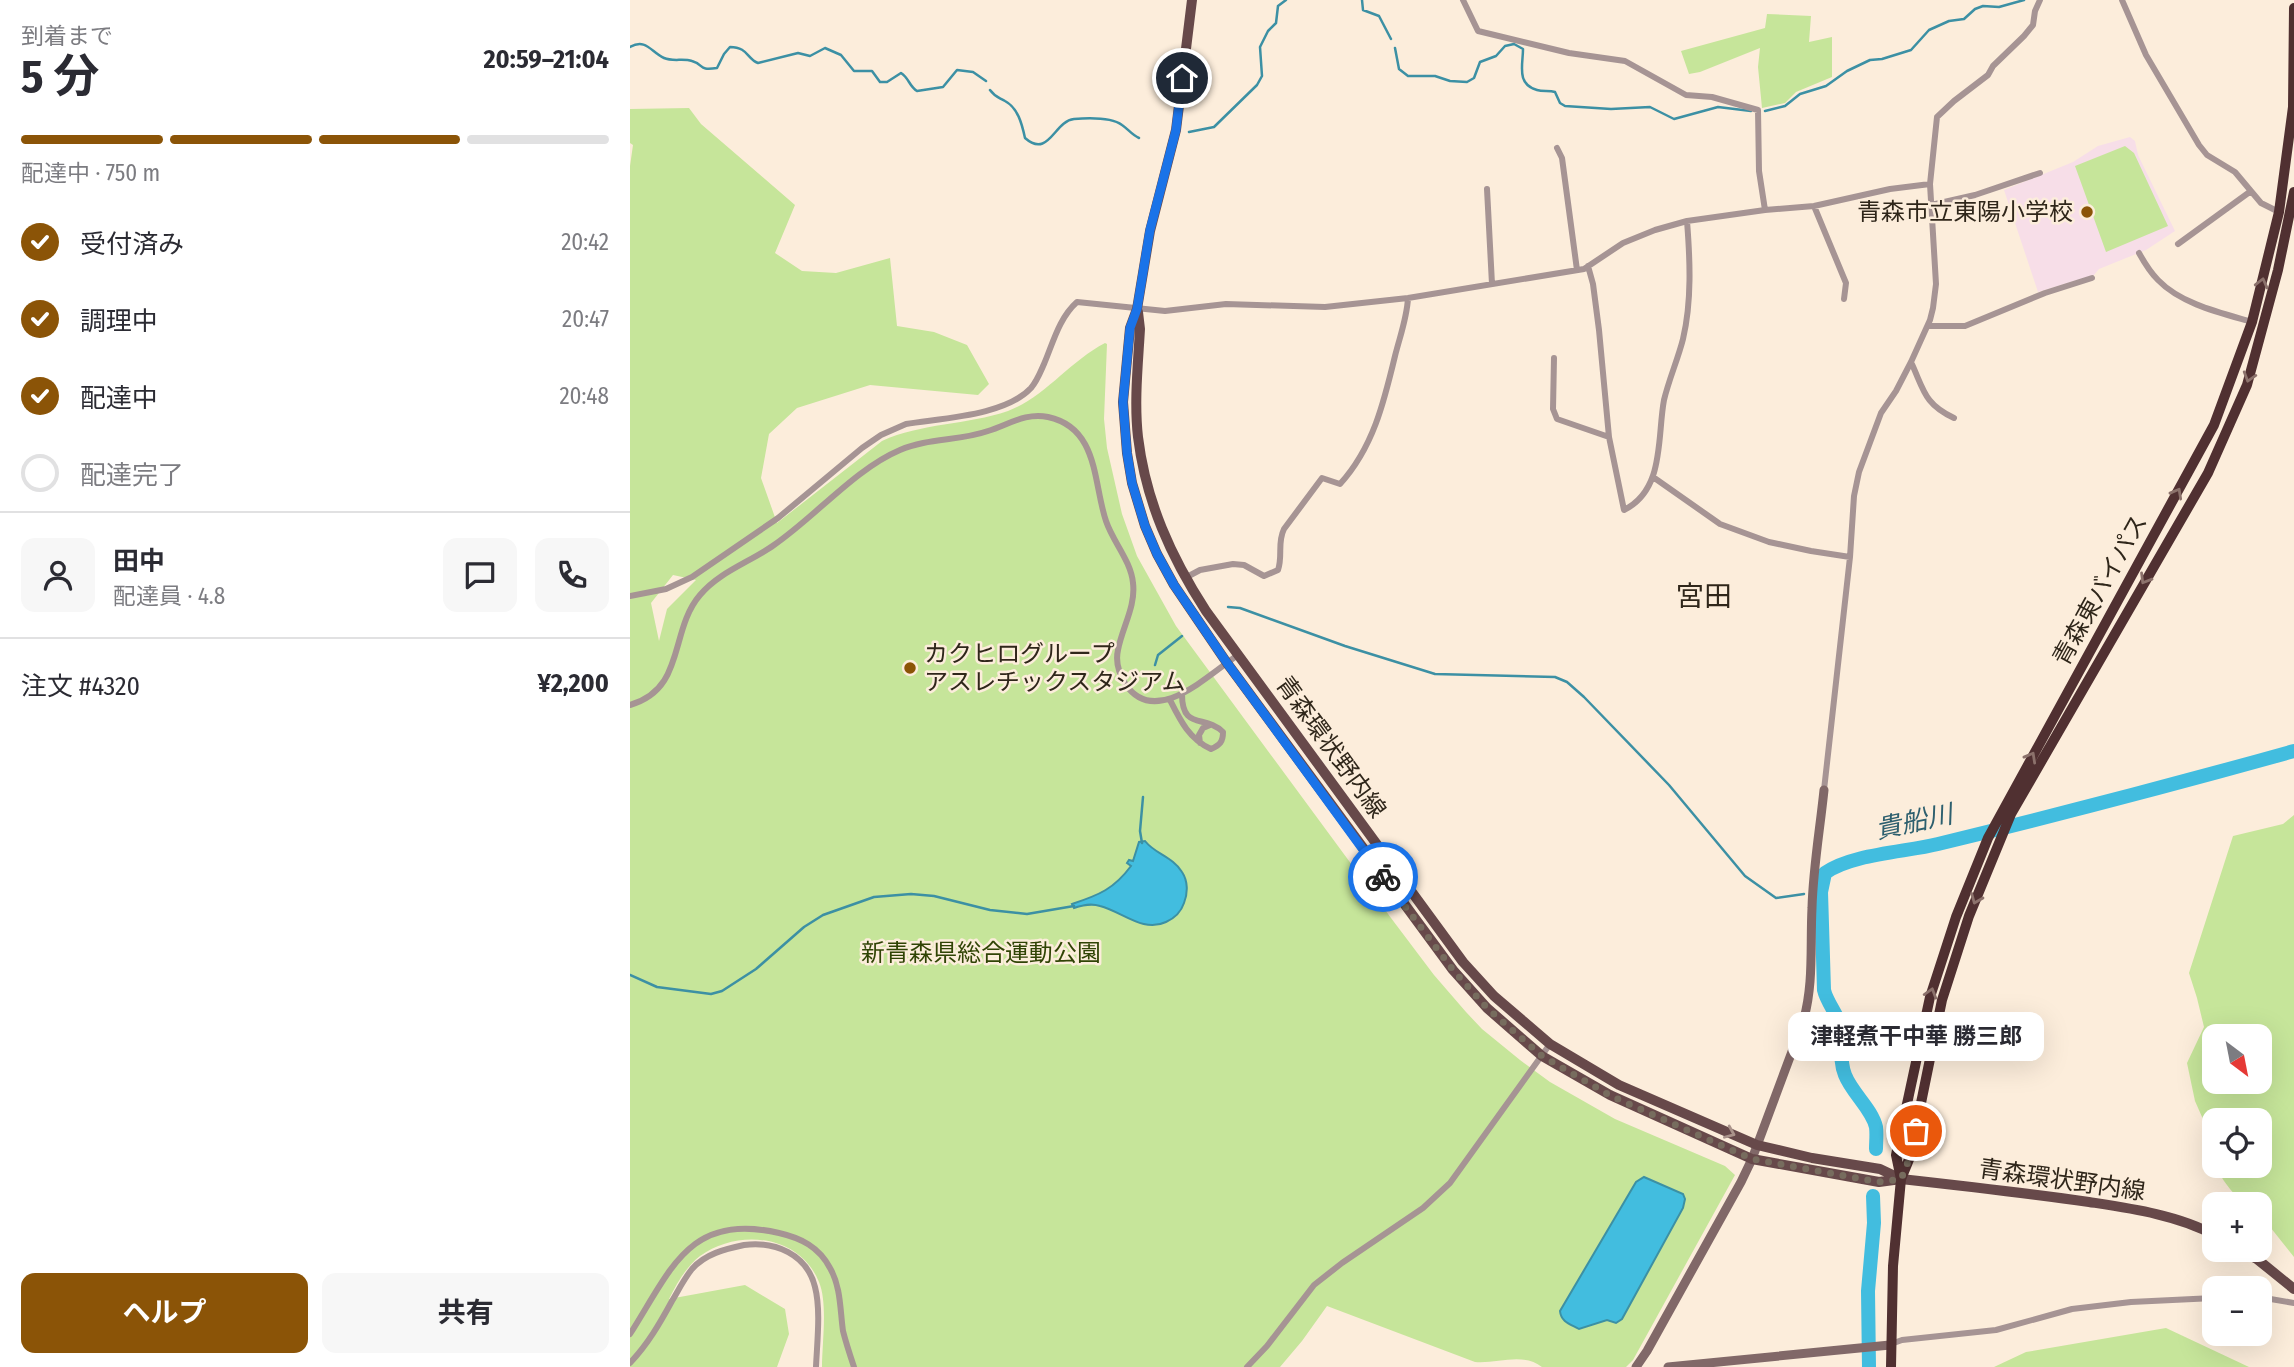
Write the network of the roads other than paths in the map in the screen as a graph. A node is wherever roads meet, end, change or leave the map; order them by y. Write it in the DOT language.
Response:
graph roads {
  1 [pos="1192,0"];
  2 [pos="1463,0"];
  3 [pos="2040,0"];
  4 [pos="2122,0"];
  5 [pos="2294,8"];
  6 [pos="1557,148"];
  7 [pos="2040,173"];
  8 [pos="1930,184"];
  9 [pos="1487,189"];
  10 [pos="2251,191"];
  11 [pos="2294,192"];
  12 [pos="1931,205"];
  13 [pos="1814,206"];
  14 [pos="1765,210"];
  15 [pos="2279,212"];
  16 [pos="1687,221"];
  17 [pos="2178,244"];
  18 [pos="2139,253"];
  19 [pos="1588,266"];
  20 [pos="1577,270"];
  21 [pos="2092,278"];
  22 [pos="1492,284"];
  23 [pos="1408,298"];
  24 [pos="1844,299"];
  25 [pos="1137,309"];
  26 [pos="2252,322"];
  27 [pos="1928,326"];
  28 [pos="1555,358"];
  29 [pos="1911,362"];
  30 [pos="1954,418"];
  31 [pos="1609,437"];
  32 [pos="1653,477"];
  33 [pos="1850,557"];
  34 [pos="1185,578"];
  35 [pos="630,596"];
  36 [pos="1238,655"];
  37 [pos="1227,663"];
  38 [pos="1182,694"];
  39 [pos="1170,700"];
  40 [pos="630,705"];
  41 [pos="1211,724"];
  42 [pos="1200,743"];
  43 [pos="1824,789"];
  44 [pos="1367,833"];
  45 [pos="1357,841"];
  46 [pos="1550,1044"];
  47 [pos="1542,1056"];
  48 [pos="1757,1145"];
  49 [pos="1752,1159"];
  50 [pos="1901,1179"];
  51 [pos="2202,1231"];
  52 [pos="2261,1262"];
  53 [pos="2294,1289"];
  54 [pos="2202,1299"];
  55 [pos="2272,1299"];
  56 [pos="2294,1303"];
  57 [pos="630,1334"];
  58 [pos="1890,1345"];
  59 [pos="630,1363"];
  60 [pos="816,1367"];
  61 [pos="854,1367"];
  62 [pos="1247,1367"];
  63 [pos="1636,1367"];
  64 [pos="1668,1367"];
  65 [pos="1891,1367"];
  1 -- 25 [label="main road, 青森環状野内線"];
  2 -- 14 [label="street"];
  3 -- 8 [label="street"];
  4 -- 10 [label="street"];
  5 -- 15 [label="highway, 青森東バイパス"];
  6 -- 20 [label="street"];
  7 -- 12 [label="street"];
  8 -- 12 [label="street"];
  8 -- 13 [label="street"];
  9 -- 22 [label="street"];
  10 -- 15 [label="street"];
  10 -- 17 [label="street"];
  11 -- 50 [label="highway, 青森東バイパス, one-way"];
  12 -- 27 [label="street"];
  13 -- 14 [label="street"];
  13 -- 24 [label="street"];
  14 -- 16 [label="street"];
  26 -- 15 [label="highway, 青森東バイパス, one-way"];
  16 -- 19 [label="street"];
  16 -- 32 [label="street"];
  18 -- 26 [label="street"];
  19 -- 20 [label="street"];
  19 -- 31 [label="street"];
  20 -- 22 [label="street"];
  21 -- 27 [label="street"];
  22 -- 23 [label="street"];
  23 -- 25 [label="street"];
  23 -- 34 [label="street"];
  25 -- 34 [label="main road, 青森環状野内線"];
  25 -- 35 [label="street"];
  25 -- 37 [label="main road, 青森環状野内線"];
  50 -- 26 [label="highway, 青森東バイパス, one-way"];
  27 -- 29 [label="street"];
  28 -- 31 [label="street"];
  29 -- 30 [label="street"];
  29 -- 33 [label="street"];
  31 -- 32 [label="street"];
  32 -- 33 [label="street"];
  33 -- 43 [label="street"];
  34 -- 36 [label="main road, 青森環状野内線"];
  36 -- 37 [label="street"];
  36 -- 44 [label="main road, 青森環状野内線"];
  37 -- 38 [label="street"];
  37 -- 45 [label="main road, 青森環状野内線"];
  38 -- 39 [label="street"];
  38 -- 41 [label="street"];
  39 -- 40 [label="street"];
  39 -- 42 [label="street"];
  41 -- 42 [label="street"];
  41 -- 42 [label="street"];
  43 -- 48 [label="street"];
  44 -- 45 [label="main road"];
  44 -- 46 [label="main road, 青森環状野内線"];
  45 -- 47 [label="main road, 青森環状野内線"];
  46 -- 47 [label="street"];
  46 -- 48 [label="main road, 青森環状野内線, one-way"];
  47 -- 49 [label="main road, 青森環状野内線"];
  47 -- 62 [label="street"];
  48 -- 49 [label="street"];
  48 -- 50 [label="main road, 青森環状野内線"];
  49 -- 50 [label="main road, 青森環状野内線"];
  49 -- 63 [label="street"];
  50 -- 51 [label="main road, 青森環状野内線"];
  50 -- 58 [label="highway, 青森東バイパス"];
  52 -- 53 [label="main road"];
  54 -- 58 [label="street"];
  55 -- 56 [label="street"];
  57 -- 61 [label="street"];
  58 -- 64 [label="street"];
  58 -- 65 [label="highway, 青森東バイパス"];
  59 -- 60 [label="street"];
}
